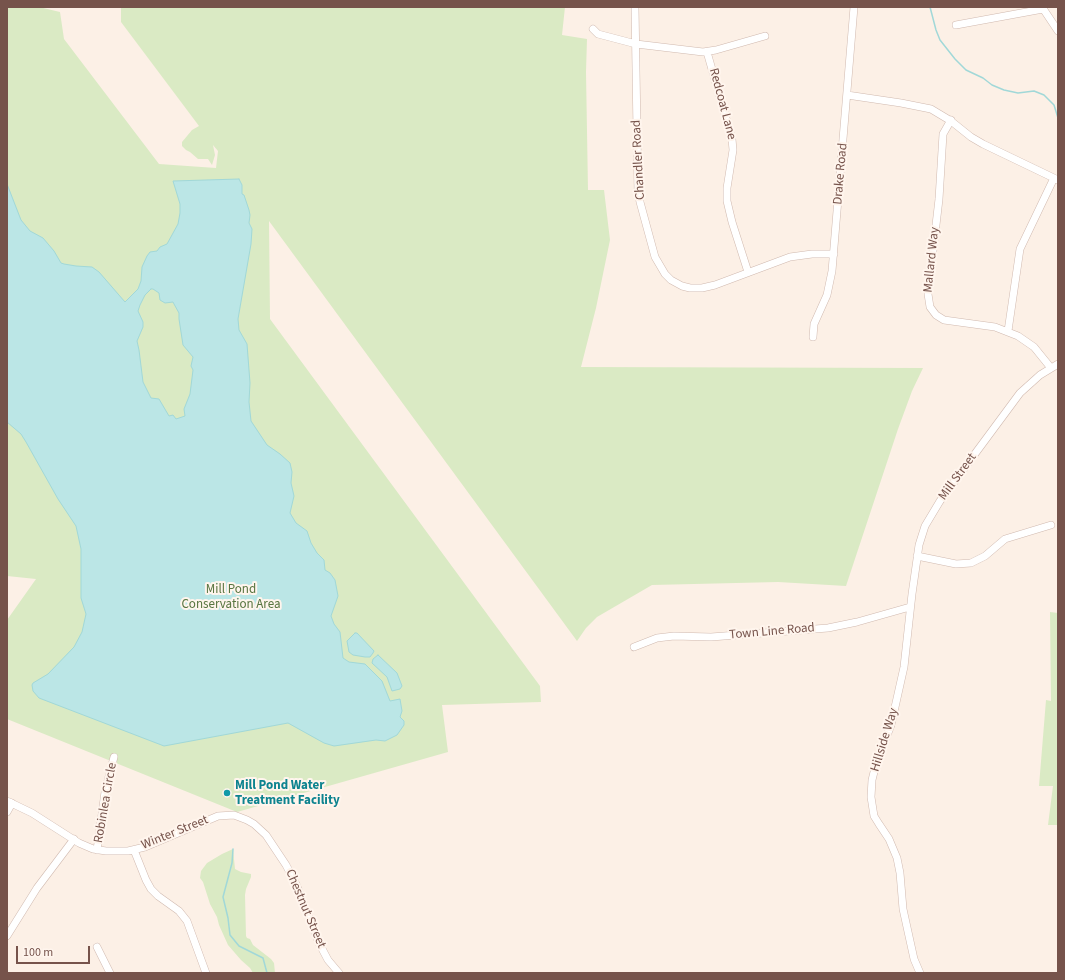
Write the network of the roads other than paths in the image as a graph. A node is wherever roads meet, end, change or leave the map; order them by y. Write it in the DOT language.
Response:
graph roads {
  1 [pos="635,7"];
  2 [pos="854,7"];
  3 [pos="1043,8"];
  4 [pos="956,26"];
  5 [pos="593,29"];
  6 [pos="1058,31"];
  7 [pos="765,36"];
  8 [pos="636,44"];
  9 [pos="707,52"];
  10 [pos="847,95"];
  11 [pos="951,120"];
  12 [pos="1056,179"];
  13 [pos="834,254"];
  14 [pos="748,272"];
  15 [pos="1008,331"];
  16 [pos="813,337"];
  17 [pos="1058,364"];
  18 [pos="1051,368"];
  19 [pos="1051,525"];
  20 [pos="917,556"];
  21 [pos="910,607"];
  22 [pos="909,618"];
  23 [pos="634,647"];
  24 [pos="114,757"];
  25 [pos="10,802"];
  26 [pos="7,812"];
  27 [pos="236,816"];
  28 [pos="74,839"];
  29 [pos="97,850"];
  30 [pos="134,850"];
  31 [pos="7,936"];
  32 [pos="97,947"];
  33 [pos="110,973"];
  34 [pos="206,973"];
  35 [pos="339,973"];
  36 [pos="920,973"];
  1 -- 8 [label="street, Chandler Road"];
  2 -- 10 [label="street, Drake Road"];
  3 -- 4 [label="street"];
  3 -- 6 [label="street"];
  5 -- 8 [label="street"];
  7 -- 9 [label="street"];
  8 -- 9 [label="street"];
  8 -- 14 [label="street, Chandler Road"];
  9 -- 14 [label="street, Redcoat Lane"];
  10 -- 11 [label="street"];
  10 -- 13 [label="street, Drake Road"];
  11 -- 12 [label="street"];
  11 -- 15 [label="street, Mallard Way"];
  12 -- 15 [label="street"];
  13 -- 14 [label="street, Chandler Road"];
  13 -- 16 [label="street, Drake Road"];
  15 -- 18 [label="street, Mallard Way"];
  17 -- 18 [label="street, Mill Street"];
  18 -- 20 [label="street, Mill Street"];
  19 -- 20 [label="street"];
  20 -- 21 [label="street, Mill Street"];
  21 -- 22 [label="street, Mill Street"];
  21 -- 23 [label="street, Town Line Road"];
  22 -- 36 [label="street, Hillside Way"];
  24 -- 29 [label="street, Robinlea Circle"];
  25 -- 26 [label="street"];
  25 -- 28 [label="street, Winter Street"];
  27 -- 30 [label="street, Winter Street"];
  27 -- 35 [label="street, Chestnut Street"];
  28 -- 29 [label="street, Winter Street"];
  28 -- 31 [label="street"];
  29 -- 30 [label="street, Winter Street"];
  30 -- 34 [label="street"];
  32 -- 33 [label="street"];
}
